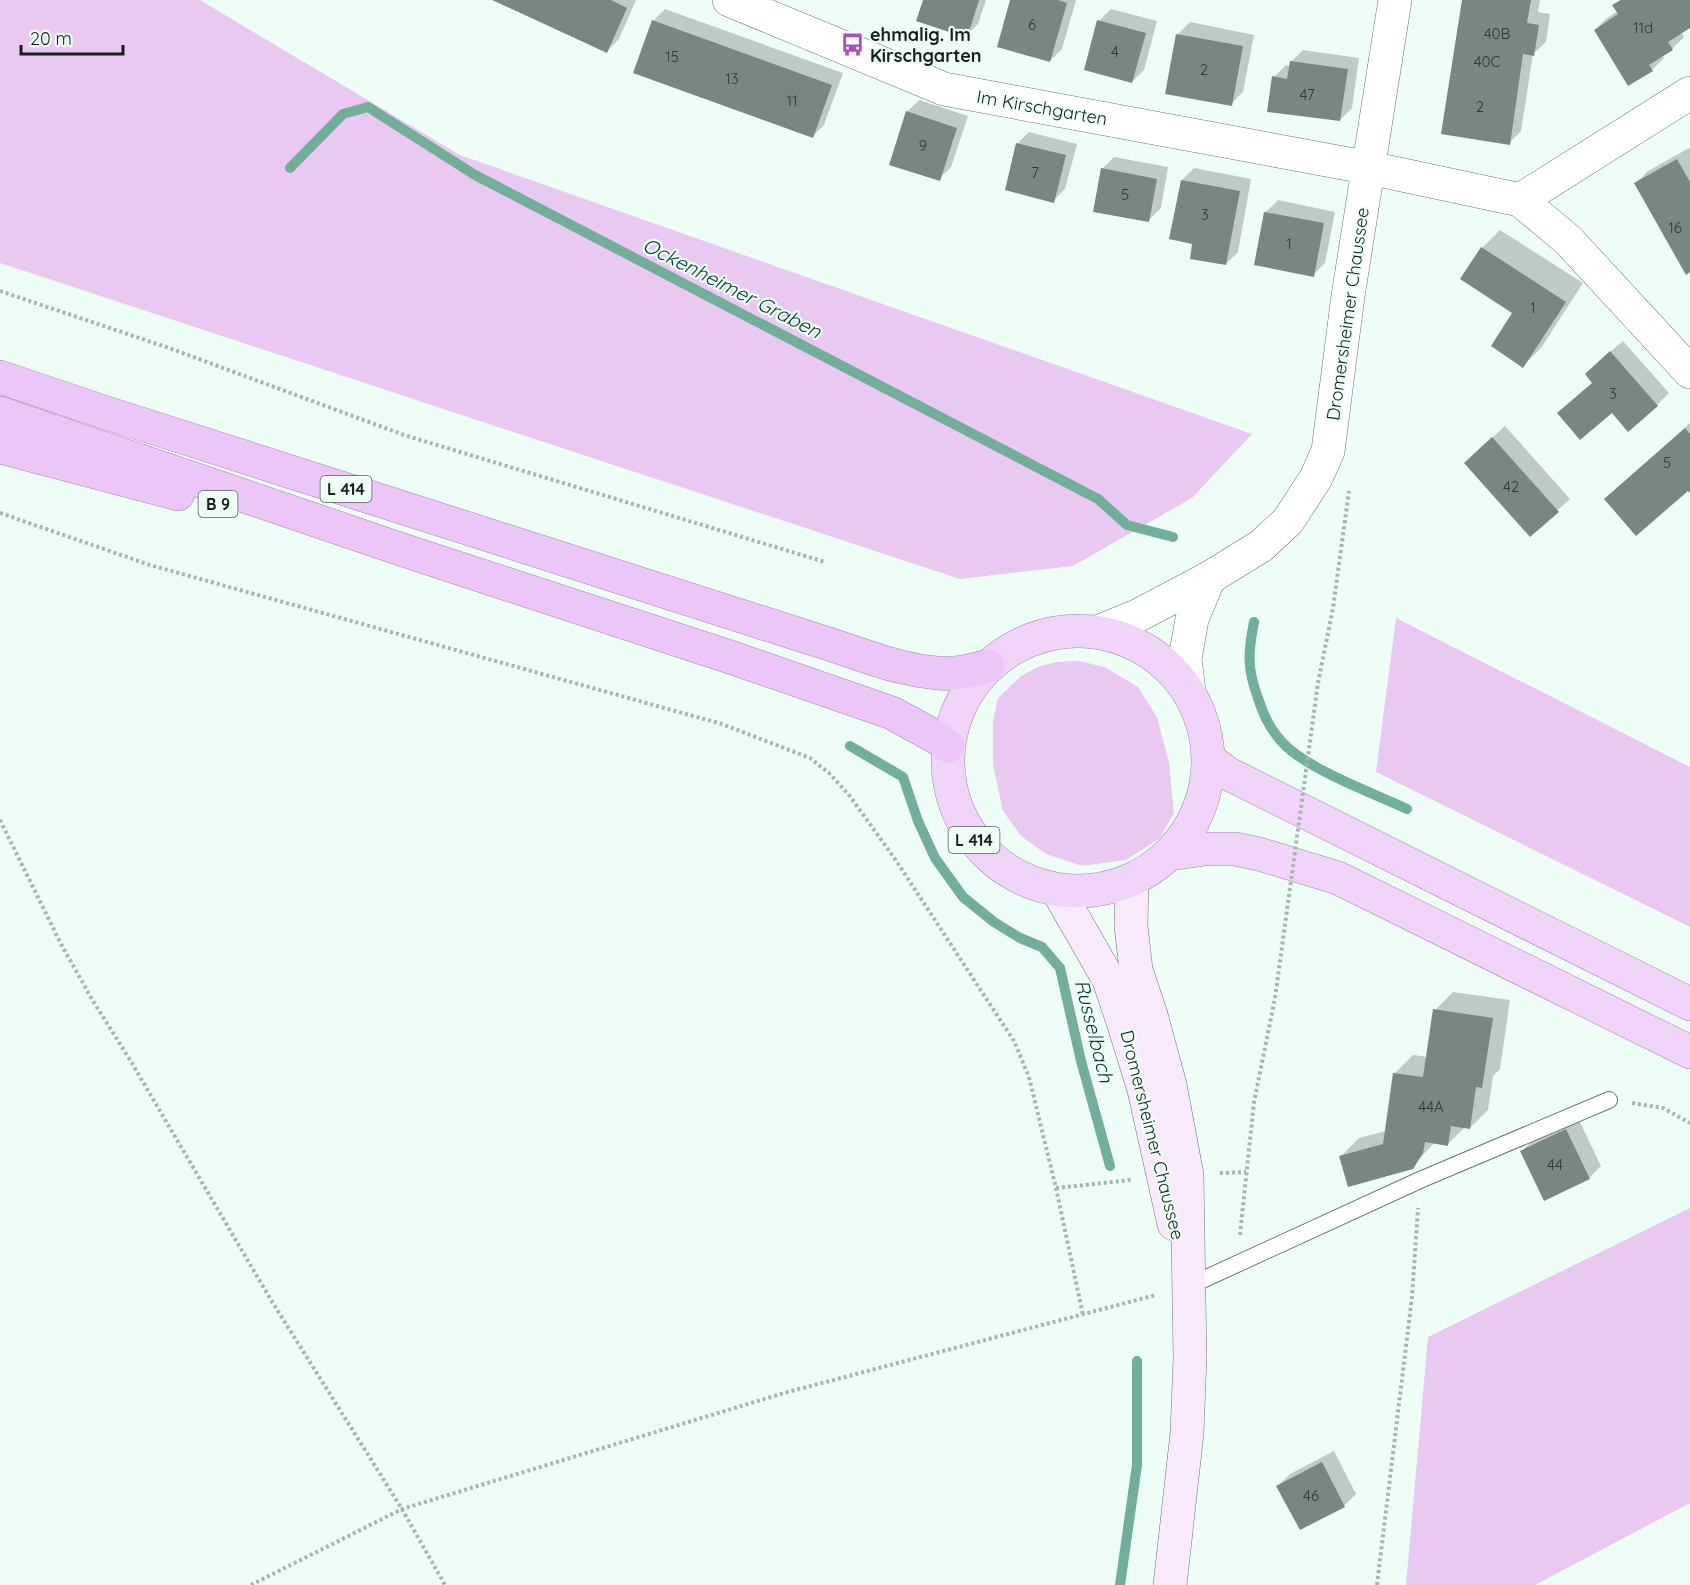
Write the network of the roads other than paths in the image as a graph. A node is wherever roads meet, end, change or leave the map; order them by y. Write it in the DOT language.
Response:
graph roads {
  1 [pos="729,0"];
  2 [pos="1395,0"];
  3 [pos="1690,93"];
  4 [pos="1370,168"];
  5 [pos="1520,200"];
  6 [pos="1690,372"];
  7 [pos="0,377"];
  8 [pos="0,413"];
  9 [pos="0,447"];
  10 [pos="341,529"];
  11 [pos="1209,578"];
  12 [pos="1098,632"];
  13 [pos="988,666"];
  14 [pos="1189,691"];
  15 [pos="948,746"];
  16 [pos="1209,759"];
  17 [pos="1170,854"];
  18 [pos="1132,881"];
  19 [pos="1058,891"];
  20 [pos="1690,1004"];
  21 [pos="1690,1052"];
  22 [pos="1609,1100"];
  23 [pos="1189,1286"];
  24 [pos="1170,1585"];
  1 -- 4 [label="street, Im Kirschgarten"];
  2 -- 4 [label="street, Dromersheimer Chaussee"];
  3 -- 5 [label="street"];
  4 -- 5 [label="street, Im Kirschgarten"];
  4 -- 11 [label="street, Dromersheimer Chaussee"];
  5 -- 6 [label="street"];
  7 -- 13 [label="highway, L 414"];
  8 -- 10 [label="highway, L 414"];
  9 -- 10 [label="highway, B 9"];
  10 -- 15 [label="highway, L 414"];
  11 -- 12 [label="street, Dromersheimer Chaussee"];
  11 -- 14 [label="street"];
  12 -- 13 [label="main road, L 414"];
  12 -- 14 [label="main road, L 414"];
  13 -- 15 [label="main road, L 414"];
  14 -- 16 [label="main road, L 414"];
  15 -- 19 [label="main road, L 414"];
  16 -- 17 [label="main road, L 414"];
  16 -- 20 [label="main road"];
  17 -- 18 [label="main road, L 414"];
  17 -- 21 [label="main road"];
  18 -- 19 [label="main road, L 414"];
  18 -- 23 [label="main road, Dromersheimer Chaussee"];
  19 -- 23 [label="main road, Dromersheimer Chaussee"];
  22 -- 23 [label="lane"];
  23 -- 24 [label="main road, Dromersheimer Chaussee"];
}
